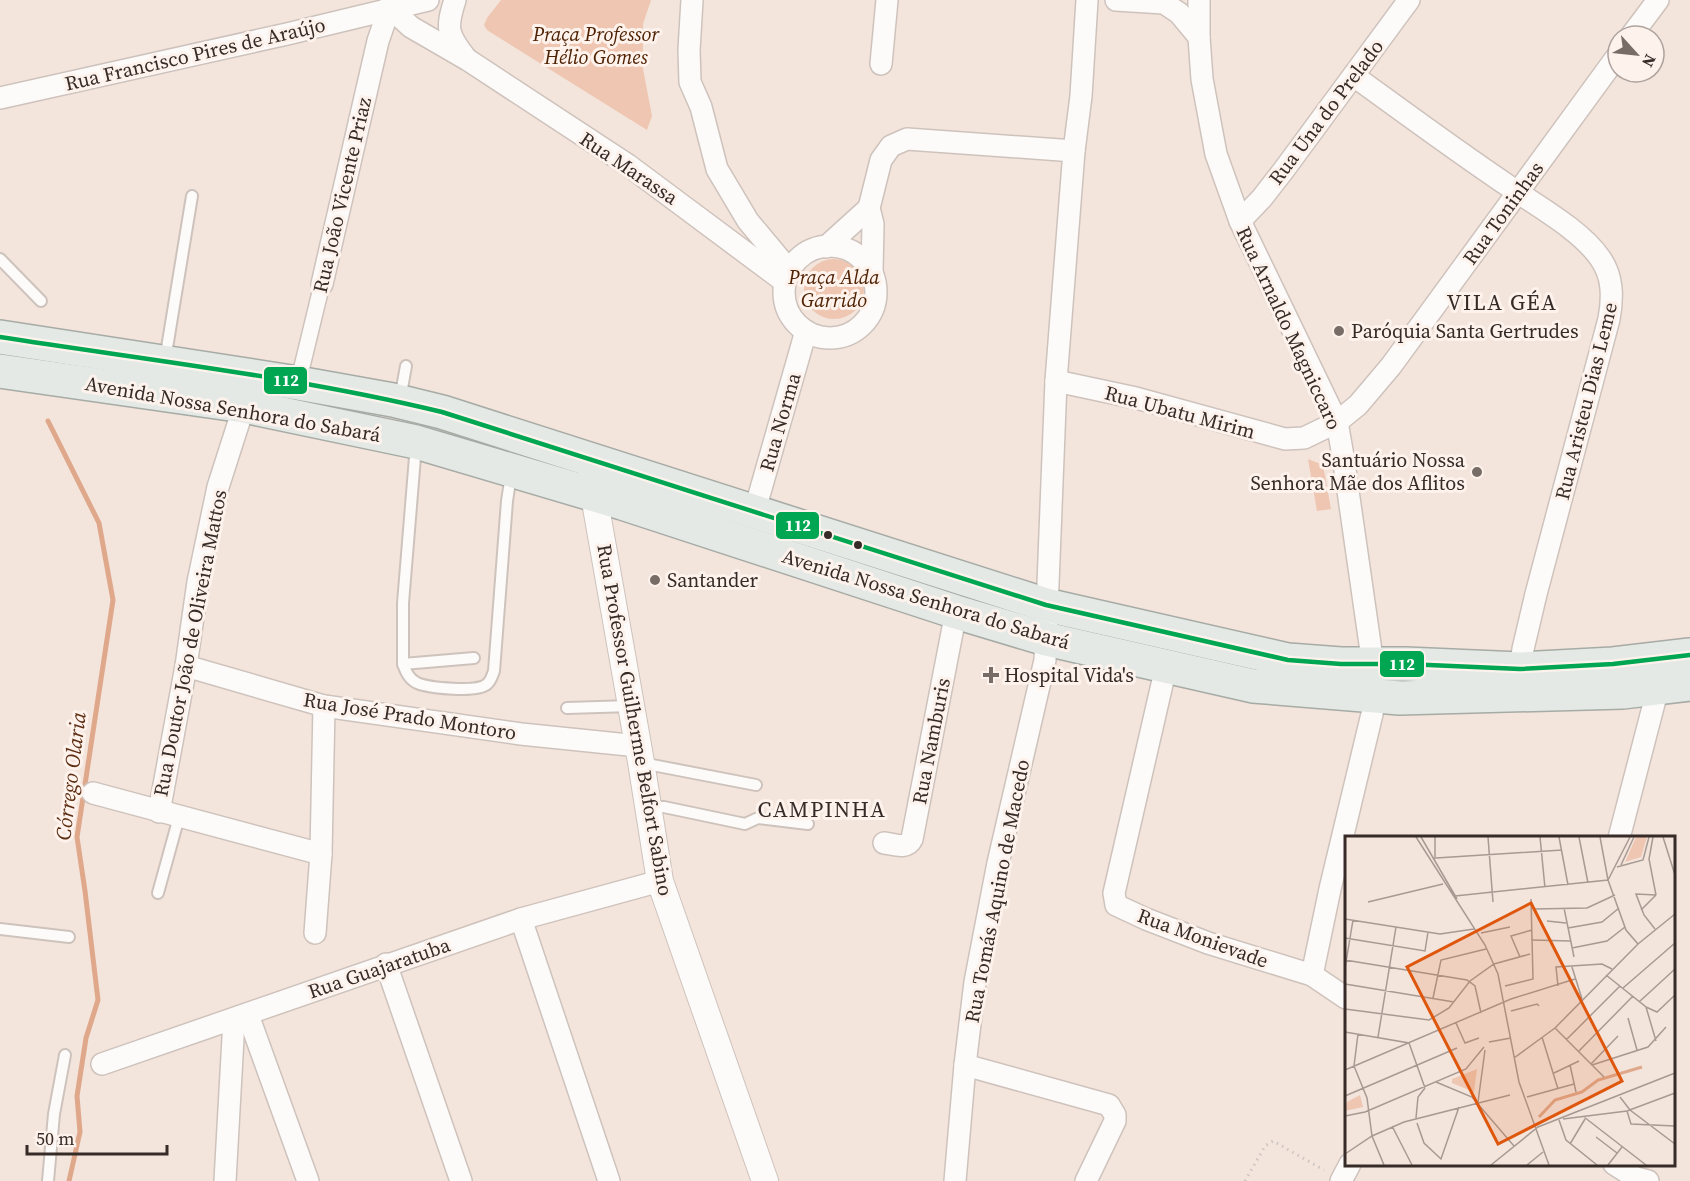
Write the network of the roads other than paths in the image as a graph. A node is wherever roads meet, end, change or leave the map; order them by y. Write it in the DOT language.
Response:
graph roads {
  1 [pos="428,0"];
  2 [pos="455,0"];
  3 [pos="692,0"];
  4 [pos="887,0"];
  5 [pos="1087,0"];
  6 [pos="1116,0"];
  7 [pos="1199,0"];
  8 [pos="1409,0"];
  9 [pos="1658,0"];
  10 [pos="1166,2"];
  11 [pos="391,4"];
  12 [pos="1641,24"];
  13 [pos="1199,37"];
  14 [pos="468,60"];
  15 [pos="881,64"];
  16 [pos="1606,72"];
  17 [pos="1354,76"];
  18 [pos="0,98"];
  19 [pos="1074,151"];
  20 [pos="1518,193"];
  21 [pos="192,196"];
  22 [pos="869,208"];
  23 [pos="1240,221"];
  24 [pos="826,247"];
  25 [pos="0,259"];
  26 [pos="872,271"];
  27 [pos="787,276"];
  28 [pos="322,285"];
  29 [pos="41,301"];
  30 [pos="0,321"];
  31 [pos="806,331"];
  32 [pos="0,338"];
  33 [pos="34,342"];
  34 [pos="89,351"];
  35 [pos="0,359"];
  36 [pos="165,363"];
  37 [pos="406,366"];
  38 [pos="0,371"];
  39 [pos="1056,381"];
  40 [pos="298,383"];
  41 [pos="399,402"];
  42 [pos="244,406"];
  43 [pos="1337,422"];
  44 [pos="416,442"];
  45 [pos="592,460"];
  46 [pos="512,469"];
  47 [pos="592,494"];
  48 [pos="754,513"];
  49 [pos="1046,605"];
  50 [pos="956,612"];
  51 [pos="1047,639"];
  52 [pos="1690,655"];
  53 [pos="474,658"];
  54 [pos="403,664"];
  55 [pos="1373,665"];
  56 [pos="186,666"];
  57 [pos="1166,667"];
  58 [pos="1520,669"];
  59 [pos="1690,684"];
  60 [pos="1658,688"];
  61 [pos="1375,697"];
  62 [pos="324,706"];
  63 [pos="631,706"];
  64 [pos="567,708"];
  65 [pos="640,754"];
  66 [pos="756,785"];
  67 [pos="93,794"];
  68 [pos="648,807"];
  69 [pos="169,814"];
  70 [pos="808,824"];
  71 [pos="1348,836"];
  72 [pos="1619,836"];
  73 [pos="884,843"];
  74 [pos="1345,853"];
  75 [pos="321,854"];
  76 [pos="660,881"];
  77 [pos="1338,890"];
  78 [pos="158,893"];
  79 [pos="521,919"];
  80 [pos="0,929"];
  81 [pos="315,933"];
  82 [pos="69,937"];
  83 [pos="386,964"];
  84 [pos="1312,975"];
  85 [pos="1345,997"];
  86 [pos="241,1017"];
  87 [pos="65,1055"];
  88 [pos="102,1064"];
  89 [pos="965,1065"];
  90 [pos="1349,1166"];
  91 [pos="1617,1166"];
  92 [pos="1640,1180"];
  93 [pos="48,1181"];
  94 [pos="225,1181"];
  95 [pos="308,1181"];
  96 [pos="461,1181"];
  97 [pos="609,1181"];
  98 [pos="765,1181"];
  99 [pos="955,1181"];
  100 [pos="1086,1181"];
  101 [pos="1341,1181"];
  1 -- 11 [label="street, Rua Francisco Pires de Araújo"];
  2 -- 14 [label="street, Rua Marassa"];
  3 -- 27 [label="street"];
  4 -- 15 [label="street"];
  5 -- 19 [label="street, Rua Tomás Aquino de Macedo"];
  6 -- 10 [label="street"];
  7 -- 13 [label="street, Rua Arnaldo Magniccaro"];
  8 -- 17 [label="street, Rua Una do Prelado"];
  9 -- 12 [label="street"];
  10 -- 13 [label="street"];
  11 -- 14 [label="street, Rua Marassa"];
  11 -- 18 [label="street, Rua Francisco Pires de Araújo"];
  11 -- 28 [label="street, Rua João Vicente Priaz"];
  13 -- 23 [label="street, Rua Arnaldo Magniccaro"];
  14 -- 27 [label="street, Rua Marassa"];
  16 -- 20 [label="street, Rua Toninhas"];
  17 -- 20 [label="street, Rua Aristeu Dias Leme"];
  17 -- 23 [label="street, Rua Una do Prelado"];
  19 -- 22 [label="street"];
  19 -- 39 [label="street, Rua Tomás Aquino de Macedo"];
  20 -- 43 [label="street, Rua Toninhas"];
  20 -- 58 [label="street, Rua Aristeu Dias Leme"];
  21 -- 36 [label="lane"];
  22 -- 24 [label="street"];
  22 -- 26 [label="street"];
  23 -- 43 [label="street, Rua Arnaldo Magniccaro"];
  24 -- 26 [label="street"];
  24 -- 27 [label="street"];
  25 -- 29 [label="lane"];
  26 -- 31 [label="street"];
  27 -- 31 [label="street"];
  28 -- 40 [label="street, Rua João Vicente Priaz"];
  30 -- 33 [label="main road"];
  31 -- 48 [label="street, Rua Norma"];
  32 -- 33 [label="main road, Avenida Nossa Senhora do Sabará"];
  33 -- 34 [label="main road, Avenida Nossa Senhora do Sabará"];
  34 -- 35 [label="main road"];
  34 -- 36 [label="main road, Avenida Nossa Senhora do Sabará"];
  36 -- 40 [label="main road, Avenida Nossa Senhora do Sabará"];
  37 -- 41 [label="lane"];
  38 -- 42 [label="main road, Avenida Nossa Senhora do Sabará"];
  39 -- 43 [label="street, Rua Ubatu Mirim"];
  39 -- 49 [label="street, Rua Tomás Aquino de Macedo"];
  40 -- 41 [label="main road, Avenida Nossa Senhora do Sabará"];
  41 -- 45 [label="main road, Avenida Nossa Senhora do Sabará"];
  42 -- 44 [label="main road, Avenida Nossa Senhora do Sabará"];
  42 -- 56 [label="street, Rua Doutor João de Oliveira Mattos"];
  43 -- 55 [label="street, Rua Arnaldo Magniccaro"];
  44 -- 46 [label="main road, Avenida Nossa Senhora do Sabará"];
  44 -- 54 [label="lane"];
  45 -- 47 [label="street, Rua Professor Guilherme Belfort Sabino"];
  45 -- 48 [label="main road, Avenida Nossa Senhora do Sabará"];
  46 -- 47 [label="main road, Avenida Nossa Senhora do Sabará"];
  46 -- 54 [label="lane"];
  47 -- 50 [label="main road, Avenida Nossa Senhora do Sabará"];
  47 -- 63 [label="street, Rua Professor Guilherme Belfort Sabino"];
  48 -- 49 [label="main road, Avenida Nossa Senhora do Sabará"];
  49 -- 51 [label="street, Rua Tomás Aquino de Macedo"];
  49 -- 55 [label="main road, Avenida Nossa Senhora do Sabará"];
  50 -- 51 [label="main road, Avenida Nossa Senhora do Sabará"];
  50 -- 73 [label="street, Rua Namburis"];
  51 -- 57 [label="main road, Avenida Nossa Senhora do Sabará"];
  51 -- 89 [label="street, Rua Tomás Aquino de Macedo"];
  52 -- 58 [label="main road, Avenida Nossa Senhora do Sabará"];
  53 -- 54 [label="lane"];
  55 -- 58 [label="main road, Avenida Nossa Senhora do Sabará"];
  55 -- 61 [label="street, Rua Arnaldo Magniccaro"];
  56 -- 62 [label="street, Rua José Prado Montoro"];
  56 -- 69 [label="street, Rua Doutor João de Oliveira Mattos"];
  57 -- 61 [label="main road, Avenida Nossa Senhora do Sabará"];
  57 -- 84 [label="street, Rua Monievade"];
  59 -- 60 [label="main road, Avenida Nossa Senhora do Sabará"];
  60 -- 61 [label="main road, Avenida Nossa Senhora do Sabará"];
  60 -- 72 [label="street"];
  61 -- 71 [label="street, Rua Arnaldo Magniccaro"];
  62 -- 65 [label="street, Rua José Prado Montoro"];
  62 -- 75 [label="street"];
  63 -- 64 [label="lane"];
  63 -- 65 [label="street, Rua Professor Guilherme Belfort Sabino"];
  65 -- 66 [label="lane"];
  65 -- 68 [label="street, Rua Professor Guilherme Belfort Sabino"];
  67 -- 69 [label="street"];
  68 -- 70 [label="lane"];
  68 -- 76 [label="street, Rua Professor Guilherme Belfort Sabino"];
  69 -- 75 [label="street"];
  69 -- 78 [label="lane"];
  74 -- 77 [label="street, Rua Arnaldo Magniccaro"];
  75 -- 81 [label="street"];
  76 -- 79 [label="street, Rua Guajaratuba"];
  76 -- 98 [label="street, Rua Professor Guilherme Belfort Sabino"];
  77 -- 84 [label="street, Rua Arnaldo Magniccaro"];
  79 -- 83 [label="street, Rua Guajaratuba"];
  79 -- 97 [label="street"];
  80 -- 82 [label="lane"];
  83 -- 86 [label="street, Rua Guajaratuba"];
  83 -- 96 [label="street"];
  84 -- 85 [label="street, Rua Monievade"];
  86 -- 88 [label="street, Rua Guajaratuba"];
  86 -- 94 [label="street"];
  86 -- 95 [label="street"];
  87 -- 93 [label="lane"];
  89 -- 99 [label="street, Rua Tomás Aquino de Macedo"];
  89 -- 100 [label="street"];
  90 -- 101 [label="street"];
  91 -- 92 [label="street"];
}
